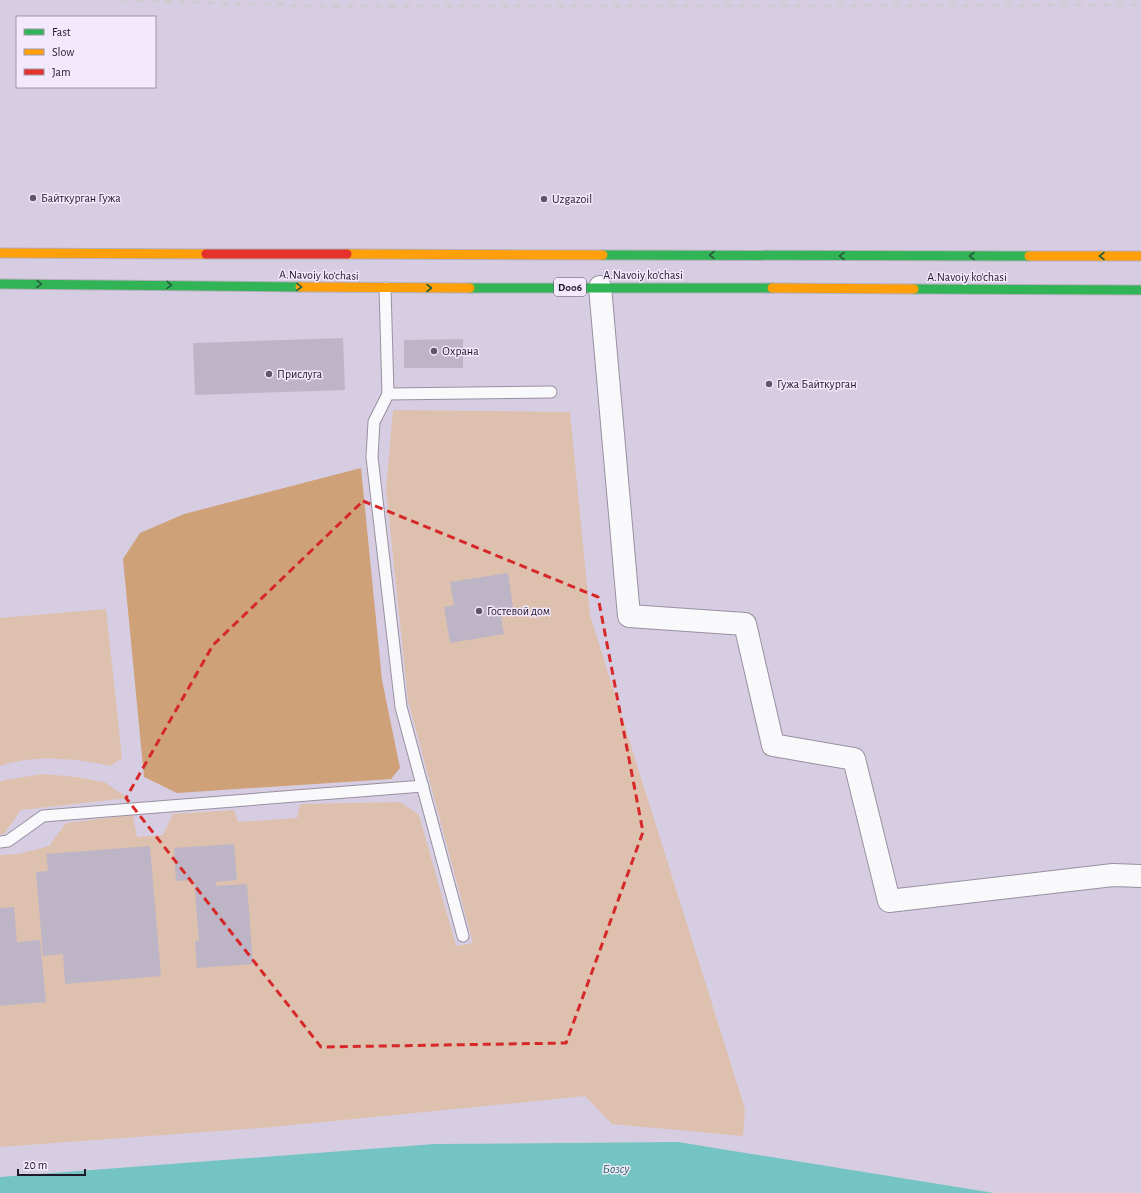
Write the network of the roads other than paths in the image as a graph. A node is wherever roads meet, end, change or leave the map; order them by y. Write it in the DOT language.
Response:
graph roads {
  1 [pos="0,253"];
  2 [pos="1141,256"];
  3 [pos="0,284"];
  4 [pos="600,287"];
  5 [pos="385,288"];
  6 [pos="1141,290"];
  7 [pos="552,392"];
  8 [pos="388,394"];
  9 [pos="423,786"];
  10 [pos="0,842"];
  11 [pos="1141,876"];
  12 [pos="463,936"];
  2 -- 1 [label="main road, one-way"];
  3 -- 5 [label="main road, A.Navoiy ko‘chasi / D006, one-way"];
  5 -- 4 [label="main road, A.Navoiy ko‘chasi / D006, one-way"];
  4 -- 6 [label="main road, A.Navoiy ko‘chasi / D006"];
  4 -- 11 [label="street"];
  5 -- 8 [label="lane"];
  7 -- 8 [label="lane"];
  8 -- 9 [label="lane"];
  9 -- 10 [label="lane"];
  9 -- 12 [label="lane"];
}
